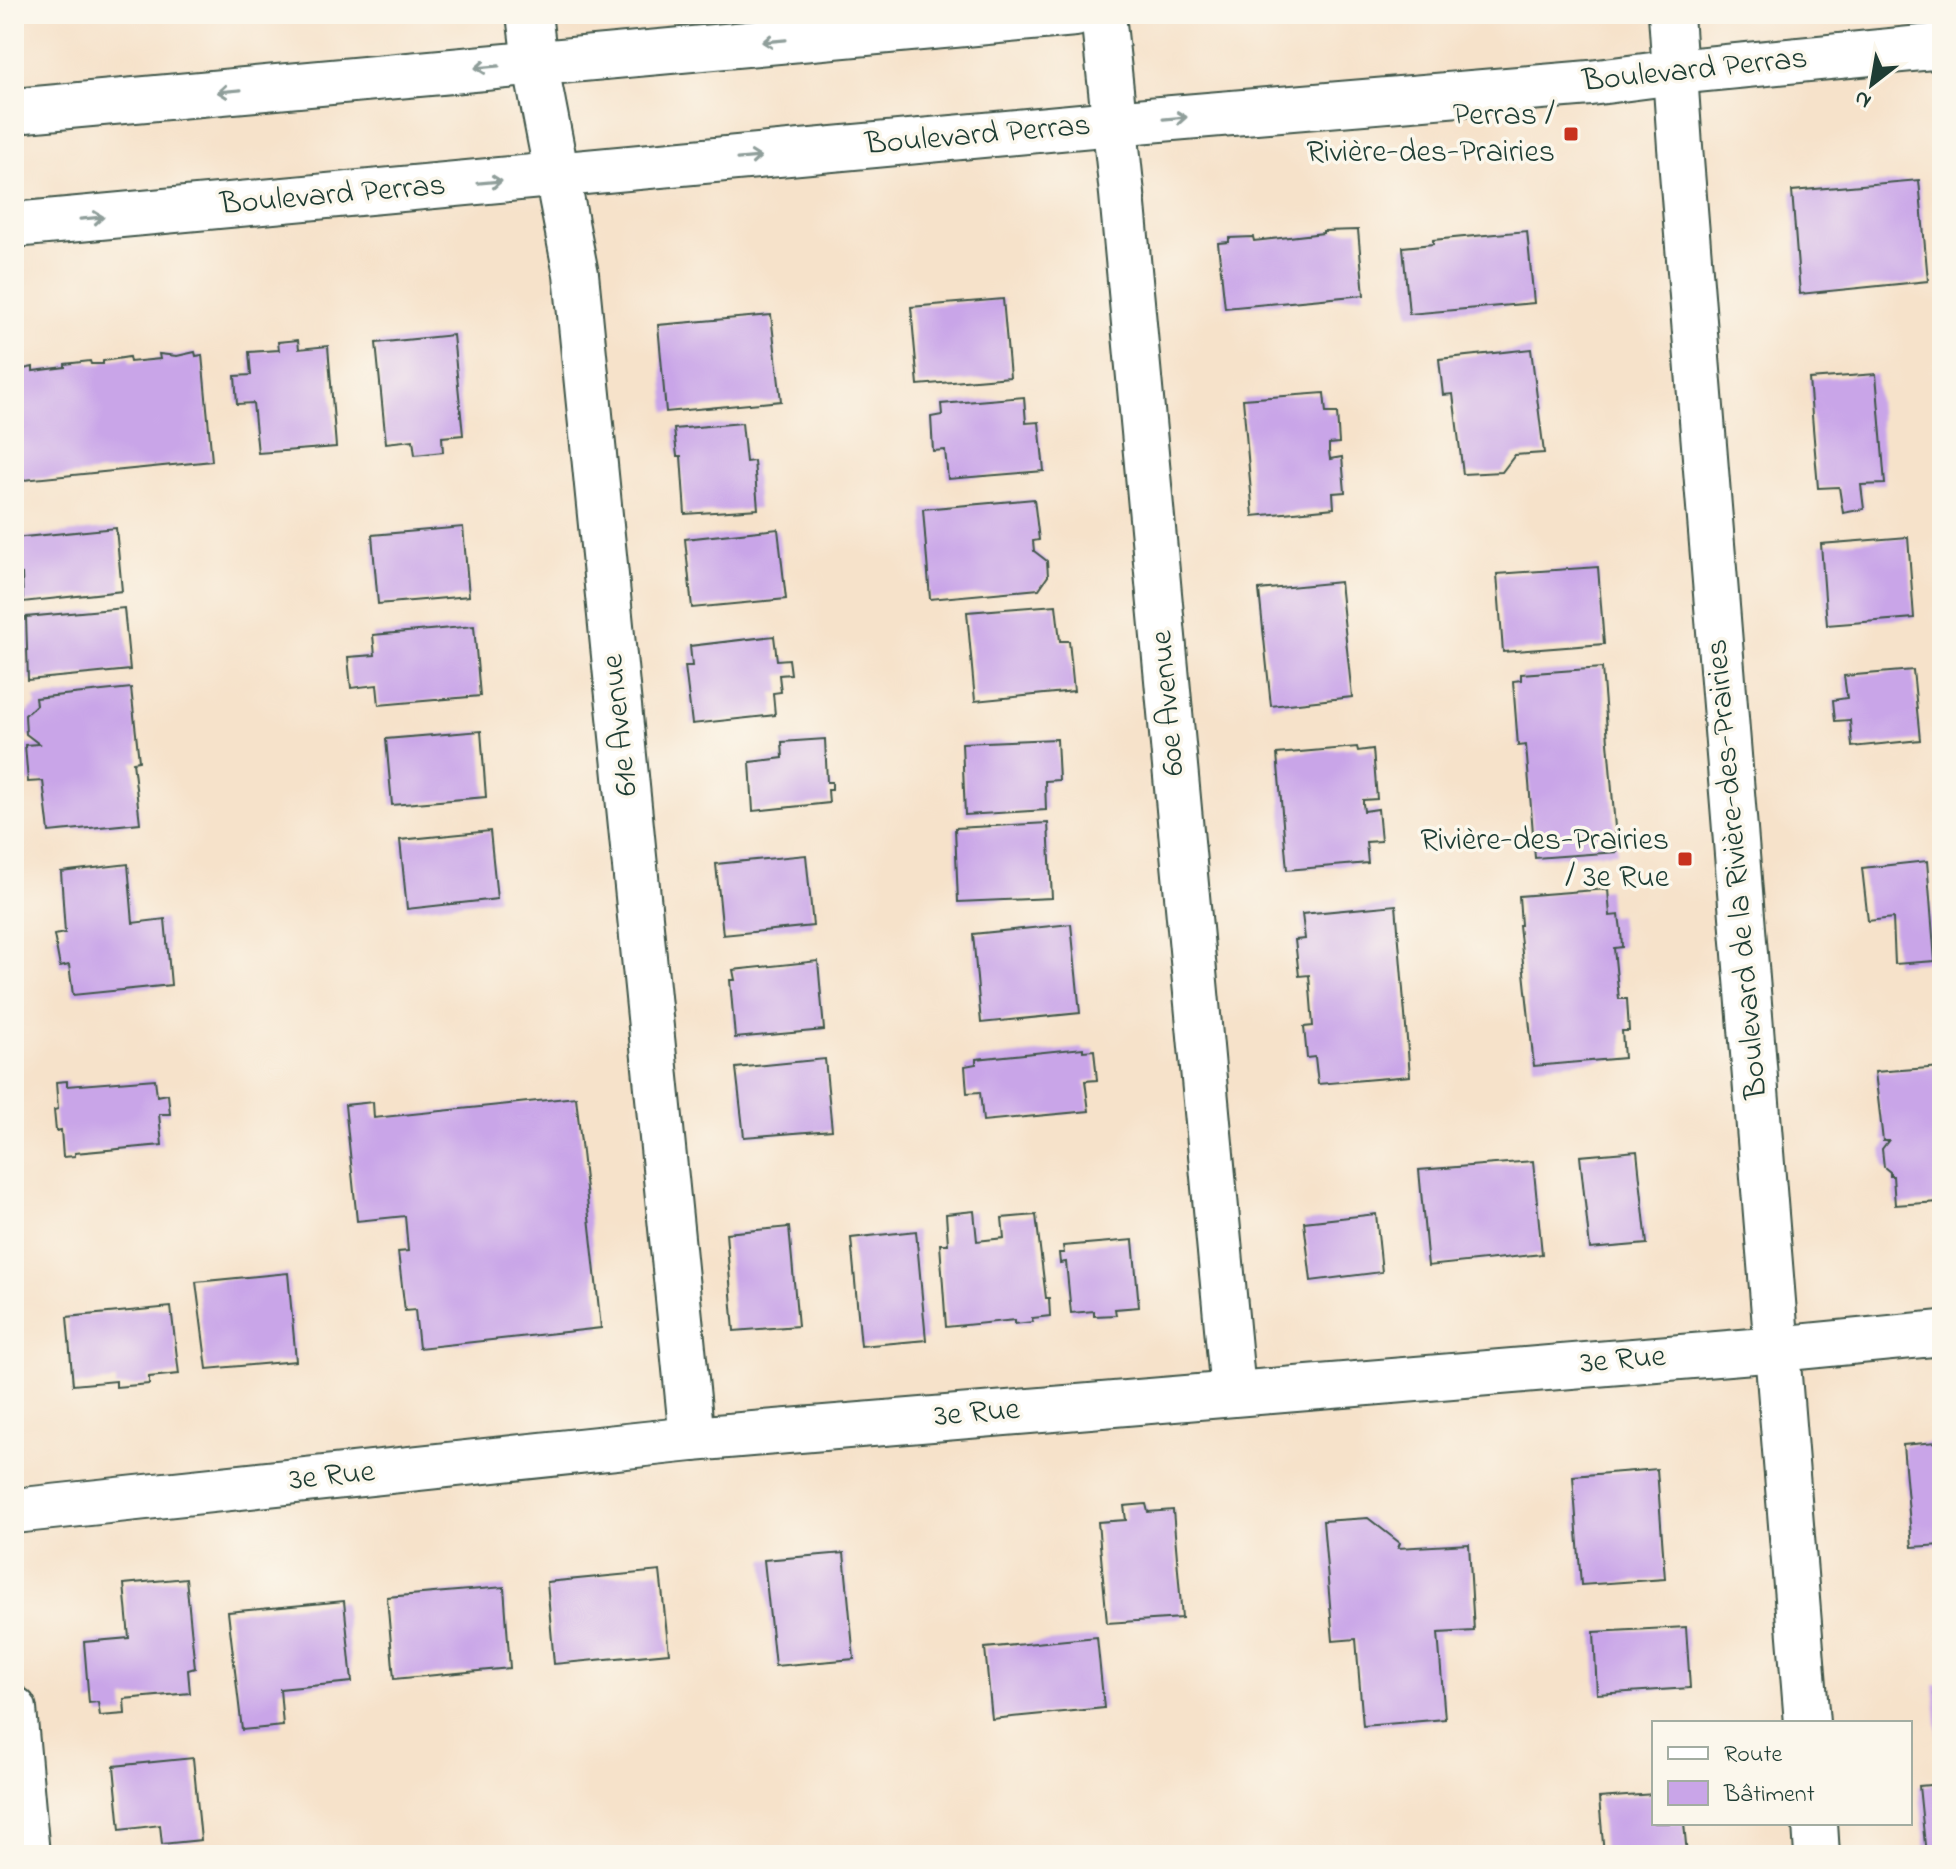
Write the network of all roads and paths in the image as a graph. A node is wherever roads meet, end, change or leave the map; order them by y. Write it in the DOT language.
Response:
graph roads {
  1 [pos="529,14"];
  2 [pos="1075,14"];
  3 [pos="1103,14"];
  4 [pos="1671,14"];
  5 [pos="1942,46"];
  6 [pos="535,62"];
  7 [pos="1675,72"];
  8 [pos="14,111"];
  9 [pos="1113,123"];
  10 [pos="557,176"];
  11 [pos="14,225"];
  12 [pos="1942,1333"];
  13 [pos="1777,1349"];
  14 [pos="1233,1392"];
  15 [pos="692,1439"];
  16 [pos="14,1511"];
  17 [pos="14,1709"];
  18 [pos="1807,1721"];
  19 [pos="1815,1825"];
  20 [pos="27,1855"];
  21 [pos="1817,1855"];
  1 -- 6 [label="street, 61e Avenue"];
  2 -- 6 [label="street, one-way"];
  3 -- 9 [label="street, 60e Avenue"];
  4 -- 7 [label="street, Boulevard de la Rivière-des-Prairies"];
  5 -- 7 [label="street, Boulevard Perras"];
  6 -- 8 [label="street, one-way"];
  6 -- 10 [label="street, 61e Avenue"];
  9 -- 7 [label="street, Boulevard Perras, one-way"];
  7 -- 13 [label="street, Boulevard de la Rivière-des-Prairies"];
  10 -- 9 [label="street, Boulevard Perras, one-way"];
  9 -- 14 [label="street, 60e Avenue"];
  11 -- 10 [label="street, Boulevard Perras, one-way"];
  10 -- 15 [label="street, 61e Avenue"];
  12 -- 13 [label="street, 3e Rue"];
  13 -- 14 [label="street, 3e Rue"];
  13 -- 18 [label="street, Boulevard de la Rivière-des-Prairies"];
  14 -- 15 [label="street, 3e Rue"];
  15 -- 16 [label="street, 3e Rue"];
  17 -- 20 [label="street"];
  19 -- 21 [label="street"];
}
